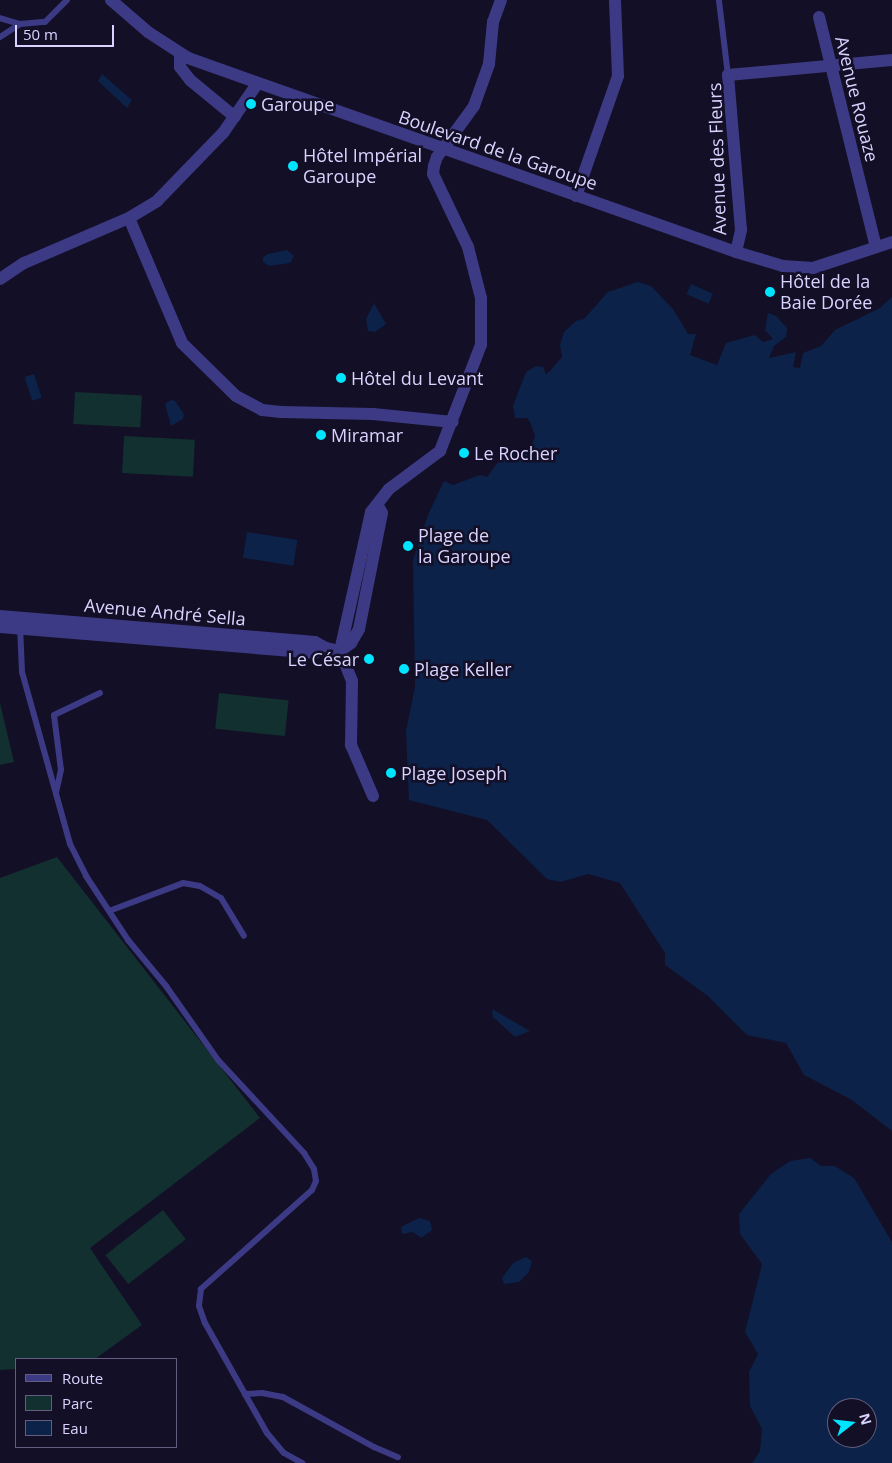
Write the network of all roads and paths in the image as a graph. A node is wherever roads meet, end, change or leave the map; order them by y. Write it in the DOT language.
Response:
graph roads {
  1 [pos="67,0"];
  2 [pos="110,0"];
  3 [pos="501,0"];
  4 [pos="616,0"];
  5 [pos="719,1"];
  6 [pos="819,17"];
  7 [pos="0,18"];
  8 [pos="20,24"];
  9 [pos="0,38"];
  10 [pos="180,54"];
  11 [pos="892,60"];
  12 [pos="830,66"];
  13 [pos="728,76"];
  14 [pos="257,84"];
  15 [pos="235,117"];
  16 [pos="445,148"];
  17 [pos="576,196"];
  18 [pos="129,218"];
  19 [pos="892,242"];
  20 [pos="876,247"];
  21 [pos="736,252"];
  22 [pos="0,279"];
  23 [pos="453,422"];
  24 [pos="0,616"];
  25 [pos="20,623"];
  26 [pos="0,627"];
  27 [pos="340,651"];
  28 [pos="100,692"];
  29 [pos="55,794"];
  30 [pos="373,796"];
  31 [pos="109,911"];
  32 [pos="244,936"];
  33 [pos="245,1394"];
  34 [pos="398,1457"];
  35 [pos="302,1463"];
  1 -- 8 [label="lane"];
  2 -- 10 [label="street, Boulevard de la Garoupe"];
  3 -- 16 [label="street"];
  4 -- 17 [label="street"];
  5 -- 13 [label="lane"];
  6 -- 12 [label="street, Avenue Rouaze"];
  7 -- 8 [label="lane"];
  8 -- 9 [label="lane"];
  10 -- 14 [label="street, Boulevard de la Garoupe"];
  10 -- 15 [label="street"];
  11 -- 12 [label="street, Avenue des Fleurs"];
  12 -- 13 [label="street, Avenue des Fleurs"];
  12 -- 20 [label="street, Avenue Rouaze"];
  13 -- 21 [label="street, Avenue des Fleurs"];
  14 -- 15 [label="street"];
  14 -- 16 [label="street, Boulevard de la Garoupe"];
  15 -- 18 [label="street"];
  16 -- 17 [label="street, Boulevard de la Garoupe"];
  16 -- 23 [label="street"];
  17 -- 21 [label="street, Boulevard de la Garoupe"];
  18 -- 22 [label="street"];
  18 -- 23 [label="street"];
  19 -- 20 [label="street, Boulevard de la Garoupe"];
  20 -- 21 [label="street, Boulevard de la Garoupe"];
  23 -- 27 [label="street"];
  24 -- 25 [label="street, Avenue André Sella"];
  25 -- 26 [label="street, Avenue André Sella"];
  25 -- 27 [label="street, Avenue André Sella"];
  25 -- 29 [label="lane"];
  27 -- 30 [label="street"];
  28 -- 29 [label="lane"];
  29 -- 31 [label="lane"];
  31 -- 32 [label="lane"];
  31 -- 33 [label="lane"];
  33 -- 34 [label="lane"];
  33 -- 35 [label="lane"];
}
